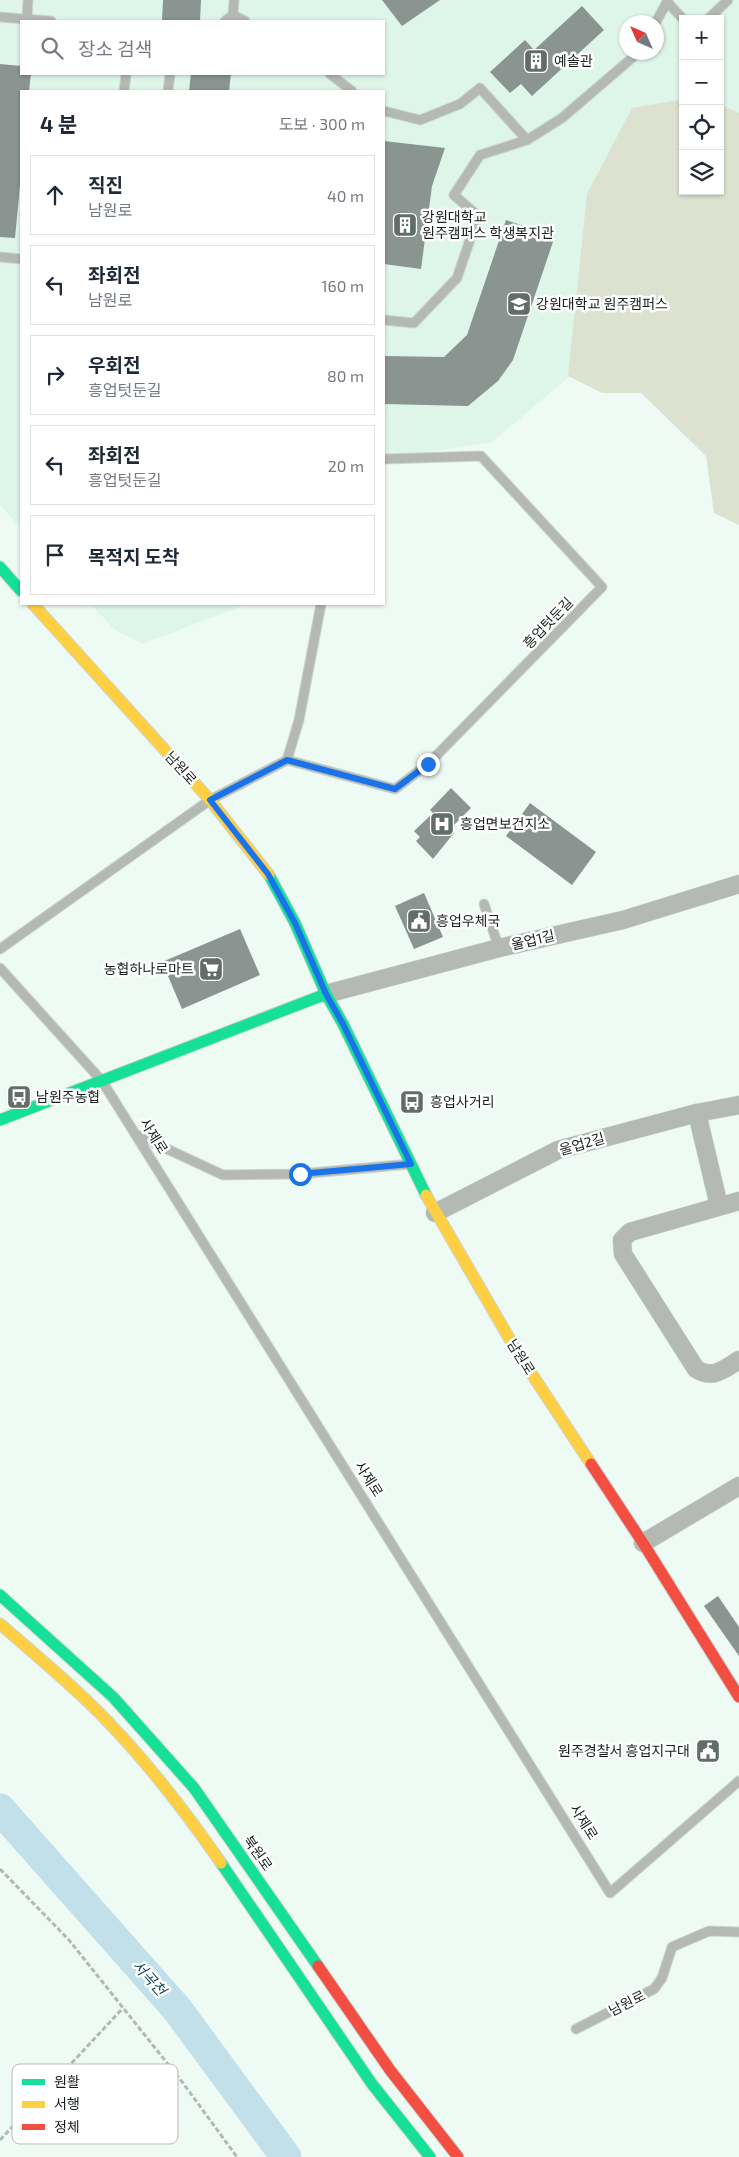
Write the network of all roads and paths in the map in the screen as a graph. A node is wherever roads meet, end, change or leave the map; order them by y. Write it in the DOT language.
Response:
graph roads {
  1 [pos="28,0"];
  2 [pos="234,0"];
  3 [pos="728,0"];
  4 [pos="668,1"];
  5 [pos="233,15"];
  6 [pos="660,15"];
  7 [pos="680,15"];
  8 [pos="712,15"];
  9 [pos="0,17"];
  10 [pos="26,20"];
  11 [pos="226,20"];
  12 [pos="243,20"];
  13 [pos="630,60"];
  14 [pos="126,75"];
  15 [pos="170,75"];
  16 [pos="331,75"];
  17 [pos="124,90"];
  18 [pos="168,90"];
  19 [pos="351,90"];
  20 [pos="385,111"];
  21 [pos="527,140"];
  22 [pos="0,257"];
  23 [pos="20,259"];
  24 [pos="385,320"];
  25 [pos="385,458"];
  26 [pos="0,567"];
  27 [pos="20,590"];
  28 [pos="34,605"];
  29 [pos="321,605"];
  30 [pos="287,760"];
  31 [pos="210,800"];
  32 [pos="739,884"];
  33 [pos="484,904"];
  34 [pos="499,948"];
  35 [pos="0,949"];
  36 [pos="0,968"];
  37 [pos="326,994"];
  38 [pos="102,1081"];
  39 [pos="739,1105"];
  40 [pos="697,1113"];
  41 [pos="0,1120"];
  42 [pos="135,1134"];
  43 [pos="411,1164"];
  44 [pos="739,1201"];
  45 [pos="719,1206"];
  46 [pos="435,1213"];
  47 [pos="739,1360"];
  48 [pos="739,1486"];
  49 [pos="643,1543"];
  50 [pos="0,1595"];
  51 [pos="0,1624"];
  52 [pos="739,1697"];
  53 [pos="739,1781"];
  54 [pos="0,1869"];
  55 [pos="739,1932"];
  56 [pos="124,2008"];
  57 [pos="576,2029"];
  58 [pos="71,2064"];
  59 [pos="168,2064"];
  60 [pos="178,2077"];
  61 [pos="12,2127"];
  62 [pos="0,2140"];
  63 [pos="237,2157"];
  64 [pos="430,2157"];
  65 [pos="458,2157"];
  1 -- 10 [label="lane"];
  2 -- 5 [label="lane"];
  3 -- 8 [label="lane"];
  4 -- 6 [label="lane"];
  4 -- 7 [label="lane"];
  5 -- 11 [label="lane"];
  5 -- 12 [label="lane"];
  9 -- 10 [label="lane"];
  13 -- 21 [label="lane"];
  14 -- 17 [label="lane"];
  15 -- 18 [label="lane"];
  16 -- 19 [label="lane"];
  20 -- 21 [label="lane"];
  21 -- 24 [label="lane"];
  22 -- 23 [label="lane"];
  25 -- 30 [label="lane, 흥업텃둔길"];
  26 -- 27 [label="street"];
  28 -- 31 [label="street, 남원로"];
  29 -- 30 [label="lane"];
  30 -- 31 [label="lane"];
  31 -- 35 [label="lane"];
  31 -- 37 [label="street, 남원로"];
  32 -- 34 [label="street, 울업1길"];
  33 -- 34 [label="lane"];
  34 -- 37 [label="street, 울업1길"];
  36 -- 38 [label="lane, 사제로"];
  37 -- 38 [label="street"];
  37 -- 43 [label="street, 남원로"];
  38 -- 41 [label="street"];
  38 -- 42 [label="lane, 사제로"];
  39 -- 40 [label="street, 울업2길"];
  40 -- 45 [label="street"];
  40 -- 46 [label="street, 울업2길"];
  42 -- 43 [label="lane"];
  42 -- 53 [label="lane, 사제로"];
  43 -- 46 [label="street, 남원로"];
  44 -- 45 [label="street"];
  45 -- 47 [label="street"];
  46 -- 49 [label="street, 남원로"];
  48 -- 49 [label="street"];
  49 -- 52 [label="street, 남원로"];
  50 -- 65 [label="street, 북원로"];
  51 -- 64 [label="street"];
  54 -- 56 [label="path"];
  55 -- 57 [label="lane, 남원로"];
  56 -- 58 [label="path"];
  56 -- 59 [label="path"];
  60 -- 63 [label="path"];
  61 -- 62 [label="path"];
}
